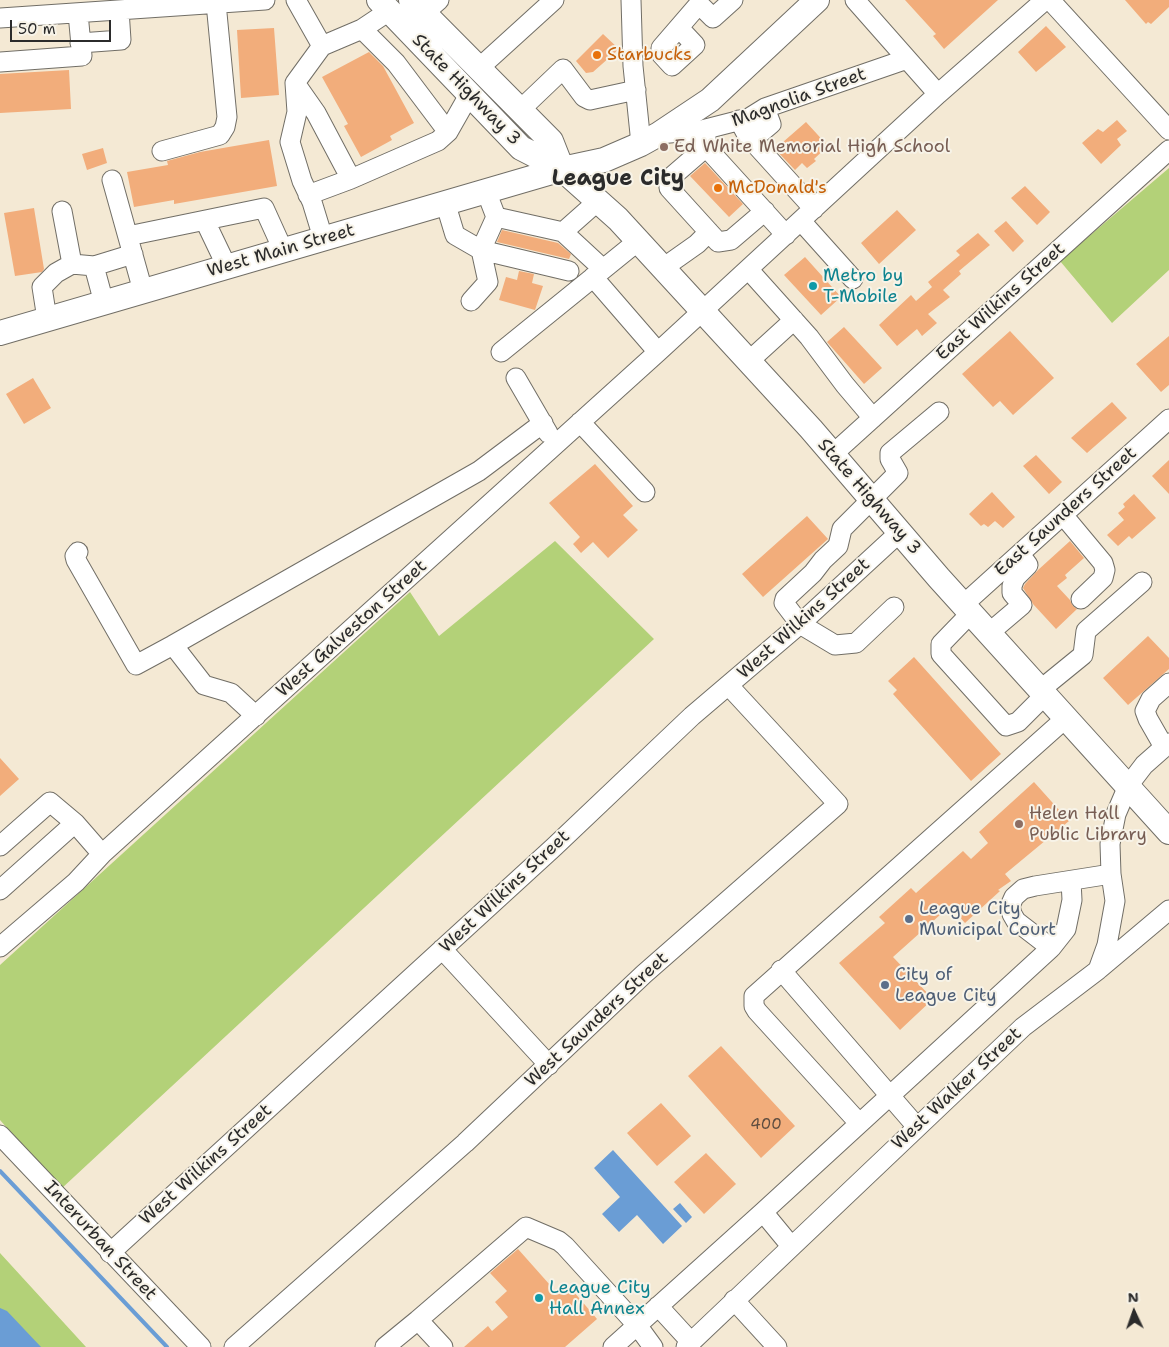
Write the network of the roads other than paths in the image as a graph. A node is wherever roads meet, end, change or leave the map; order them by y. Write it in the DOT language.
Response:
graph roads {
  1 [pos="265,0"];
  2 [pos="296,0"];
  3 [pos="554,0"];
  4 [pos="631,0"];
  5 [pos="733,0"];
  6 [pos="817,0"];
  7 [pos="855,0"];
  8 [pos="1045,0"];
  9 [pos="1050,0"];
  10 [pos="702,2"];
  11 [pos="164,3"];
  12 [pos="216,3"];
  13 [pos="425,4"];
  14 [pos="384,6"];
  15 [pos="119,10"];
  16 [pos="8,12"];
  17 [pos="78,12"];
  18 [pos="679,28"];
  19 [pos="362,29"];
  20 [pos="80,43"];
  21 [pos="322,46"];
  22 [pos="907,59"];
  23 [pos="0,62"];
  24 [pos="478,69"];
  25 [pos="295,83"];
  26 [pos="636,90"];
  27 [pos="469,94"];
  28 [pos="938,94"];
  29 [pos="766,108"];
  30 [pos="520,110"];
  31 [pos="744,119"];
  32 [pos="1169,130"];
  33 [pos="448,132"];
  34 [pos="661,137"];
  35 [pos="706,138"];
  36 [pos="752,140"];
  37 [pos="1169,150"];
  38 [pos="162,151"];
  39 [pos="562,169"];
  40 [pos="351,179"];
  41 [pos="112,180"];
  42 [pos="486,191"];
  43 [pos="308,194"];
  44 [pos="598,201"];
  45 [pos="445,202"];
  46 [pos="62,211"];
  47 [pos="765,211"];
  48 [pos="807,215"];
  49 [pos="496,217"];
  50 [pos="205,220"];
  51 [pos="563,232"];
  52 [pos="786,235"];
  53 [pos="323,238"];
  54 [pos="703,238"];
  55 [pos="638,241"];
  56 [pos="130,245"];
  57 [pos="283,250"];
  58 [pos="481,250"];
  59 [pos="586,254"];
  60 [pos="72,264"];
  61 [pos="94,266"];
  62 [pos="227,267"];
  63 [pos="748,269"];
  64 [pos="569,271"];
  65 [pos="671,276"];
  66 [pos="593,277"];
  67 [pos="853,279"];
  68 [pos="143,291"];
  69 [pos="470,301"];
  70 [pos="104,303"];
  71 [pos="704,311"];
  72 [pos="47,320"];
  73 [pos="794,320"];
  74 [pos="0,333"];
  75 [pos="501,352"];
  76 [pos="658,352"];
  77 [pos="749,361"];
  78 [pos="516,378"];
  79 [pos="939,412"];
  80 [pos="873,418"];
  81 [pos="1169,419"];
  82 [pos="580,422"];
  83 [pos="542,423"];
  84 [pos="556,445"];
  85 [pos="833,454"];
  86 [pos="479,471"];
  87 [pos="645,492"];
  88 [pos="501,494"];
  89 [pos="872,500"];
  90 [pos="1062,515"];
  91 [pos="900,532"];
  92 [pos="78,552"];
  93 [pos="1020,554"];
  94 [pos="813,574"];
  95 [pos="1142,582"];
  96 [pos="832,594"];
  97 [pos="1081,599"];
  98 [pos="894,607"];
  99 [pos="967,609"];
  100 [pos="800,624"];
  101 [pos="989,633"];
  102 [pos="173,646"];
  103 [pos="1169,683"];
  104 [pos="729,686"];
  105 [pos="1043,692"];
  106 [pos="256,716"];
  107 [pos="1066,718"];
  108 [pos="1167,745"];
  109 [pos="1128,786"];
  110 [pos="74,823"];
  111 [pos="1169,832"];
  112 [pos="0,846"];
  113 [pos="102,854"];
  114 [pos="1111,874"];
  115 [pos="1071,881"];
  116 [pos="0,890"];
  117 [pos="1169,910"];
  118 [pos="0,947"];
  119 [pos="1051,948"];
  120 [pos="442,949"];
  121 [pos="782,970"];
  122 [pos="1098,970"];
  123 [pos="548,1065"];
  124 [pos="890,1095"];
  125 [pos="859,1123"];
  126 [pos="917,1127"];
  127 [pos="0,1135"];
  128 [pos="763,1212"];
  129 [pos="791,1246"];
  130 [pos="110,1253"];
  131 [pos="734,1300"];
  132 [pos="658,1306"];
  133 [pos="418,1320"];
  134 [pos="637,1325"];
  135 [pos="688,1345"];
  136 [pos="235,1346"];
  137 [pos="201,1347"];
  138 [pos="385,1347"];
  139 [pos="443,1347"];
  140 [pos="613,1347"];
  141 [pos="653,1347"];
  142 [pos="776,1347"];
  1 -- 12 [label="street"];
  2 -- 21 [label="street"];
  3 -- 24 [label="street"];
  4 -- 26 [label="street"];
  5 -- 10 [label="street"];
  6 -- 34 [label="main road, West Main Street"];
  7 -- 22 [label="street"];
  8 -- 28 [label="street, West Galveston Street"];
  9 -- 32 [label="street"];
  10 -- 18 [label="street"];
  11 -- 12 [label="street"];
  11 -- 15 [label="street"];
  12 -- 38 [label="street"];
  13 -- 24 [label="main road, State Highway 3"];
  14 -- 19 [label="street"];
  14 -- 27 [label="main road, State Highway 3"];
  15 -- 17 [label="street"];
  15 -- 20 [label="street"];
  16 -- 17 [label="street"];
  17 -- 20 [label="street"];
  19 -- 21 [label="street"];
  19 -- 33 [label="street"];
  20 -- 23 [label="street"];
  21 -- 25 [label="street"];
  22 -- 28 [label="street"];
  22 -- 29 [label="street, Magnolia Street"];
  24 -- 30 [label="main road, State Highway 3"];
  25 -- 40 [label="street"];
  25 -- 43 [label="street"];
  26 -- 30 [label="street"];
  26 -- 34 [label="street"];
  27 -- 33 [label="street"];
  27 -- 39 [label="main road, State Highway 3"];
  28 -- 48 [label="street, West Galveston Street"];
  29 -- 31 [label="street, Magnolia Street"];
  29 -- 36 [label="street"];
  30 -- 39 [label="main road, State Highway 3"];
  31 -- 35 [label="street, Magnolia Street"];
  31 -- 36 [label="street"];
  33 -- 40 [label="street"];
  34 -- 35 [label="street, Magnolia Street"];
  34 -- 39 [label="main road, West Main Street"];
  35 -- 47 [label="street"];
  35 -- 54 [label="street"];
  36 -- 48 [label="street"];
  37 -- 80 [label="street, East Wilkins Street"];
  39 -- 42 [label="main road, West Main Street"];
  39 -- 44 [label="main road, State Highway 3"];
  40 -- 43 [label="street"];
  41 -- 56 [label="street"];
  42 -- 45 [label="main road, West Main Street"];
  42 -- 49 [label="street"];
  43 -- 53 [label="street"];
  44 -- 51 [label="street"];
  44 -- 55 [label="main road, State Highway 3"];
  45 -- 53 [label="main road, West Main Street"];
  45 -- 58 [label="street"];
  46 -- 60 [label="street"];
  47 -- 52 [label="street"];
  47 -- 54 [label="street"];
  48 -- 52 [label="street, West Galveston Street"];
  48 -- 67 [label="street"];
  49 -- 51 [label="street"];
  49 -- 58 [label="street"];
  50 -- 56 [label="street"];
  50 -- 57 [label="street"];
  50 -- 62 [label="street"];
  51 -- 59 [label="street"];
  52 -- 63 [label="street, West Galveston Street"];
  53 -- 57 [label="main road, West Main Street"];
  54 -- 65 [label="street"];
  55 -- 65 [label="main road, State Highway 3"];
  55 -- 66 [label="street"];
  56 -- 61 [label="street"];
  56 -- 68 [label="street"];
  57 -- 62 [label="main road, West Main Street"];
  58 -- 64 [label="street"];
  58 -- 69 [label="street"];
  59 -- 64 [label="street"];
  59 -- 66 [label="street"];
  60 -- 61 [label="street"];
  60 -- 72 [label="street"];
  61 -- 70 [label="street"];
  62 -- 68 [label="main road, West Main Street"];
  63 -- 71 [label="street, West Galveston Street"];
  63 -- 73 [label="street"];
  64 -- 66 [label="street"];
  65 -- 71 [label="main road, State Highway 3"];
  66 -- 75 [label="street"];
  66 -- 76 [label="street"];
  68 -- 70 [label="main road, West Main Street"];
  70 -- 72 [label="main road, West Main Street"];
  71 -- 76 [label="street, West Galveston Street"];
  71 -- 77 [label="main road, State Highway 3"];
  72 -- 74 [label="main road, West Main Street"];
  73 -- 77 [label="street"];
  73 -- 80 [label="street"];
  76 -- 82 [label="street, West Galveston Street"];
  77 -- 85 [label="main road, State Highway 3"];
  78 -- 83 [label="street"];
  79 -- 89 [label="street"];
  80 -- 85 [label="street, East Wilkins Street"];
  81 -- 90 [label="street, East Saunders Street"];
  82 -- 84 [label="street, West Galveston Street"];
  82 -- 87 [label="street"];
  83 -- 84 [label="street"];
  83 -- 86 [label="street"];
  84 -- 88 [label="street, West Galveston Street"];
  85 -- 89 [label="main road, State Highway 3"];
  86 -- 88 [label="street"];
  86 -- 102 [label="street"];
  88 -- 106 [label="street, West Galveston Street"];
  89 -- 91 [label="main road, State Highway 3"];
  89 -- 94 [label="street"];
  90 -- 93 [label="street, East Saunders Street"];
  90 -- 97 [label="street"];
  91 -- 96 [label="street, West Wilkins Street"];
  91 -- 99 [label="main road, State Highway 3"];
  92 -- 102 [label="street"];
  93 -- 99 [label="street, East Saunders Street"];
  93 -- 101 [label="street"];
  94 -- 96 [label="street"];
  94 -- 100 [label="street"];
  95 -- 105 [label="street"];
  96 -- 100 [label="street, West Wilkins Street"];
  98 -- 100 [label="street"];
  99 -- 101 [label="main road, State Highway 3"];
  99 -- 105 [label="street, East Saunders Street"];
  100 -- 104 [label="street, West Wilkins Street"];
  101 -- 105 [label="main road, State Highway 3"];
  102 -- 106 [label="street"];
  103 -- 108 [label="street"];
  104 -- 120 [label="street, West Wilkins Street"];
  104 -- 123 [label="street, West Saunders Street"];
  105 -- 107 [label="main road, State Highway 3"];
  106 -- 113 [label="street, West Galveston Street"];
  107 -- 109 [label="main road, State Highway 3"];
  107 -- 121 [label="street"];
  108 -- 109 [label="street"];
  109 -- 111 [label="main road, State Highway 3"];
  109 -- 114 [label="street"];
  110 -- 112 [label="street"];
  110 -- 113 [label="street"];
  110 -- 116 [label="street"];
  113 -- 118 [label="street, West Galveston Street"];
  114 -- 115 [label="street"];
  114 -- 122 [label="street"];
  115 -- 119 [label="street"];
  115 -- 119 [label="street"];
  117 -- 122 [label="street, West Walker Street"];
  119 -- 124 [label="street"];
  120 -- 123 [label="street"];
  120 -- 130 [label="street, West Wilkins Street"];
  121 -- 124 [label="street"];
  121 -- 125 [label="street"];
  122 -- 126 [label="street, West Walker Street"];
  123 -- 136 [label="street, West Saunders Street"];
  124 -- 125 [label="street"];
  124 -- 126 [label="street"];
  125 -- 128 [label="street"];
  126 -- 129 [label="street, West Walker Street"];
  127 -- 130 [label="street, Interurban Street"];
  128 -- 129 [label="street"];
  128 -- 132 [label="street"];
  129 -- 131 [label="street, West Walker Street"];
  130 -- 137 [label="street, Interurban Street"];
  131 -- 135 [label="street, West Walker Street"];
  131 -- 142 [label="street"];
  132 -- 134 [label="street"];
  132 -- 135 [label="street"];
  133 -- 134 [label="street"];
  133 -- 138 [label="street"];
  133 -- 139 [label="street"];
  134 -- 140 [label="street"];
  134 -- 141 [label="street"];
}
